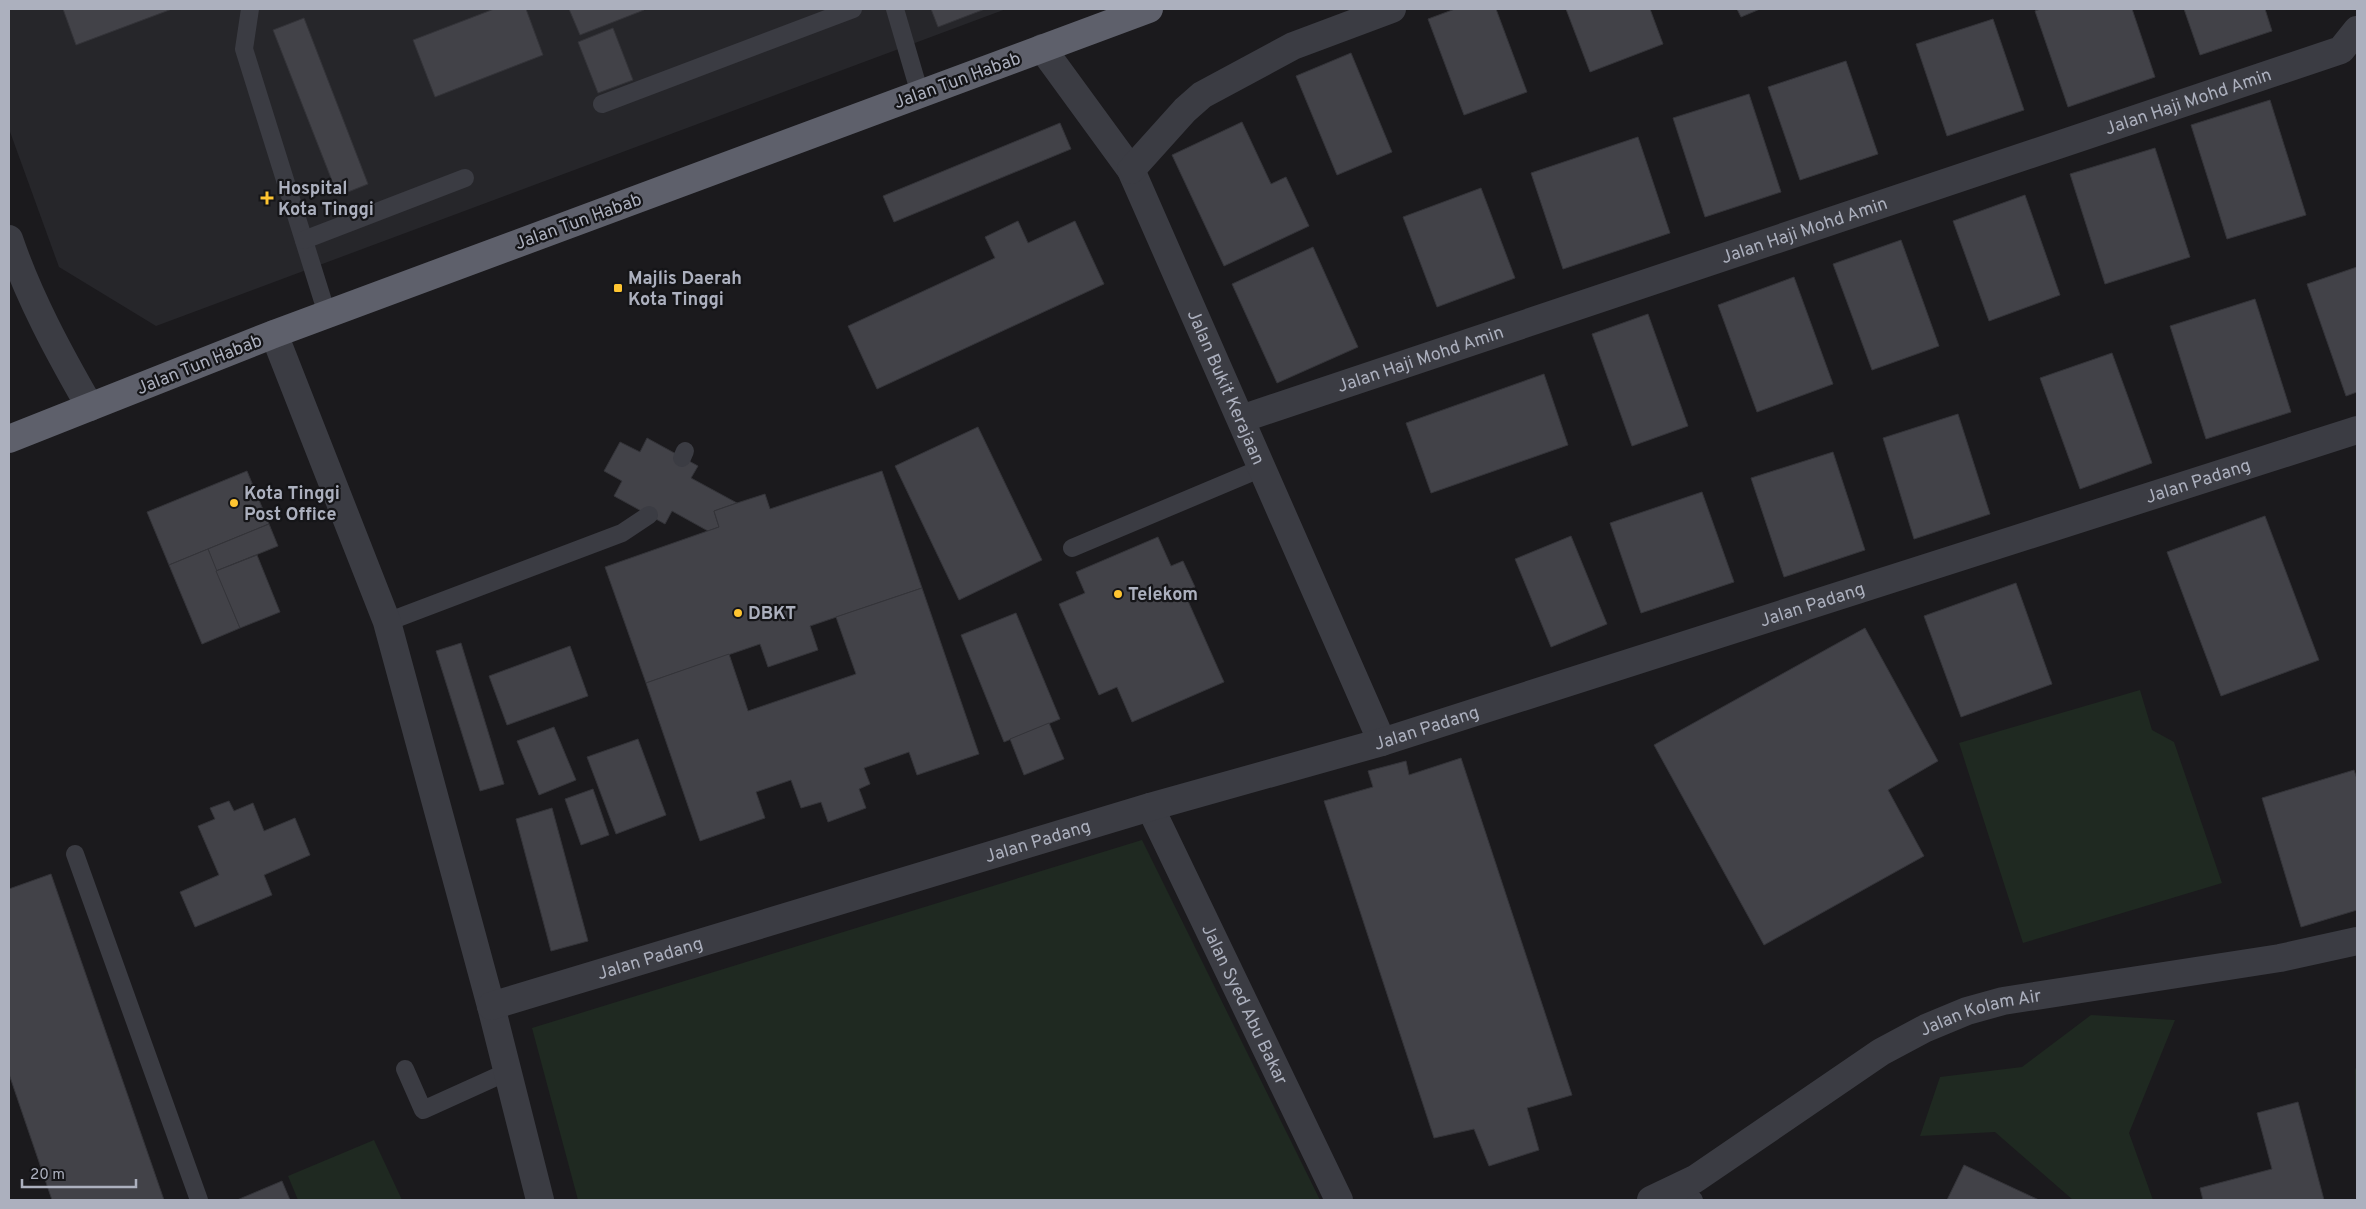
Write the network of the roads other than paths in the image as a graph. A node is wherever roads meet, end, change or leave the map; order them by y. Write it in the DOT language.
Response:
graph roads {
  1 [pos="250,9"];
  2 [pos="852,9"];
  3 [pos="895,9"];
  4 [pos="1149,9"];
  5 [pos="1392,9"];
  6 [pos="2352,44"];
  7 [pos="1042,48"];
  8 [pos="920,94"];
  9 [pos="602,104"];
  10 [pos="1131,170"];
  11 [pos="465,178"];
  12 [pos="9,240"];
  13 [pos="304,240"];
  14 [pos="327,314"];
  15 [pos="274,334"];
  16 [pos="90,407"];
  17 [pos="1241,419"];
  18 [pos="2357,430"];
  19 [pos="9,439"];
  20 [pos="1262,468"];
  21 [pos="649,515"];
  22 [pos="1072,548"];
  23 [pos="387,622"];
  24 [pos="1382,742"];
  25 [pos="1150,807"];
  26 [pos="75,854"];
  27 [pos="2357,941"];
  28 [pos="491,1006"];
  29 [pos="405,1069"];
  30 [pos="507,1072"];
  31 [pos="1686,1194"];
  32 [pos="200,1200"];
  33 [pos="540,1200"];
  34 [pos="1339,1200"];
  35 [pos="1651,1200"];
  1 -- 13 [label="lane"];
  2 -- 9 [label="lane"];
  3 -- 8 [label="lane"];
  4 -- 7 [label="highway, Jalan Tun Habab"];
  5 -- 10 [label="street"];
  6 -- 17 [label="street, Jalan Haji Mohd Amin"];
  7 -- 8 [label="highway, Jalan Tun Habab"];
  7 -- 10 [label="street, Jalan Bukit Kerajaan"];
  8 -- 14 [label="highway, Jalan Tun Habab"];
  10 -- 17 [label="street, Jalan Bukit Kerajaan"];
  11 -- 13 [label="lane"];
  12 -- 16 [label="street"];
  13 -- 14 [label="lane"];
  14 -- 15 [label="highway, Jalan Tun Habab"];
  15 -- 16 [label="highway, Jalan Tun Habab"];
  15 -- 23 [label="street"];
  16 -- 19 [label="highway, Jalan Tun Habab"];
  17 -- 20 [label="street, Jalan Bukit Kerajaan"];
  18 -- 24 [label="street, Jalan Padang"];
  20 -- 22 [label="lane"];
  20 -- 24 [label="street, Jalan Bukit Kerajaan"];
  21 -- 23 [label="lane"];
  23 -- 28 [label="street"];
  24 -- 25 [label="street, Jalan Padang"];
  25 -- 28 [label="street, Jalan Padang"];
  25 -- 34 [label="street, Jalan Syed Abu Bakar"];
  26 -- 32 [label="lane"];
  27 -- 31 [label="street, Jalan Kolam Air"];
  28 -- 30 [label="street"];
  29 -- 30 [label="lane"];
  30 -- 33 [label="street"];
  31 -- 35 [label="street, Jalan Kolam Air"];
}
